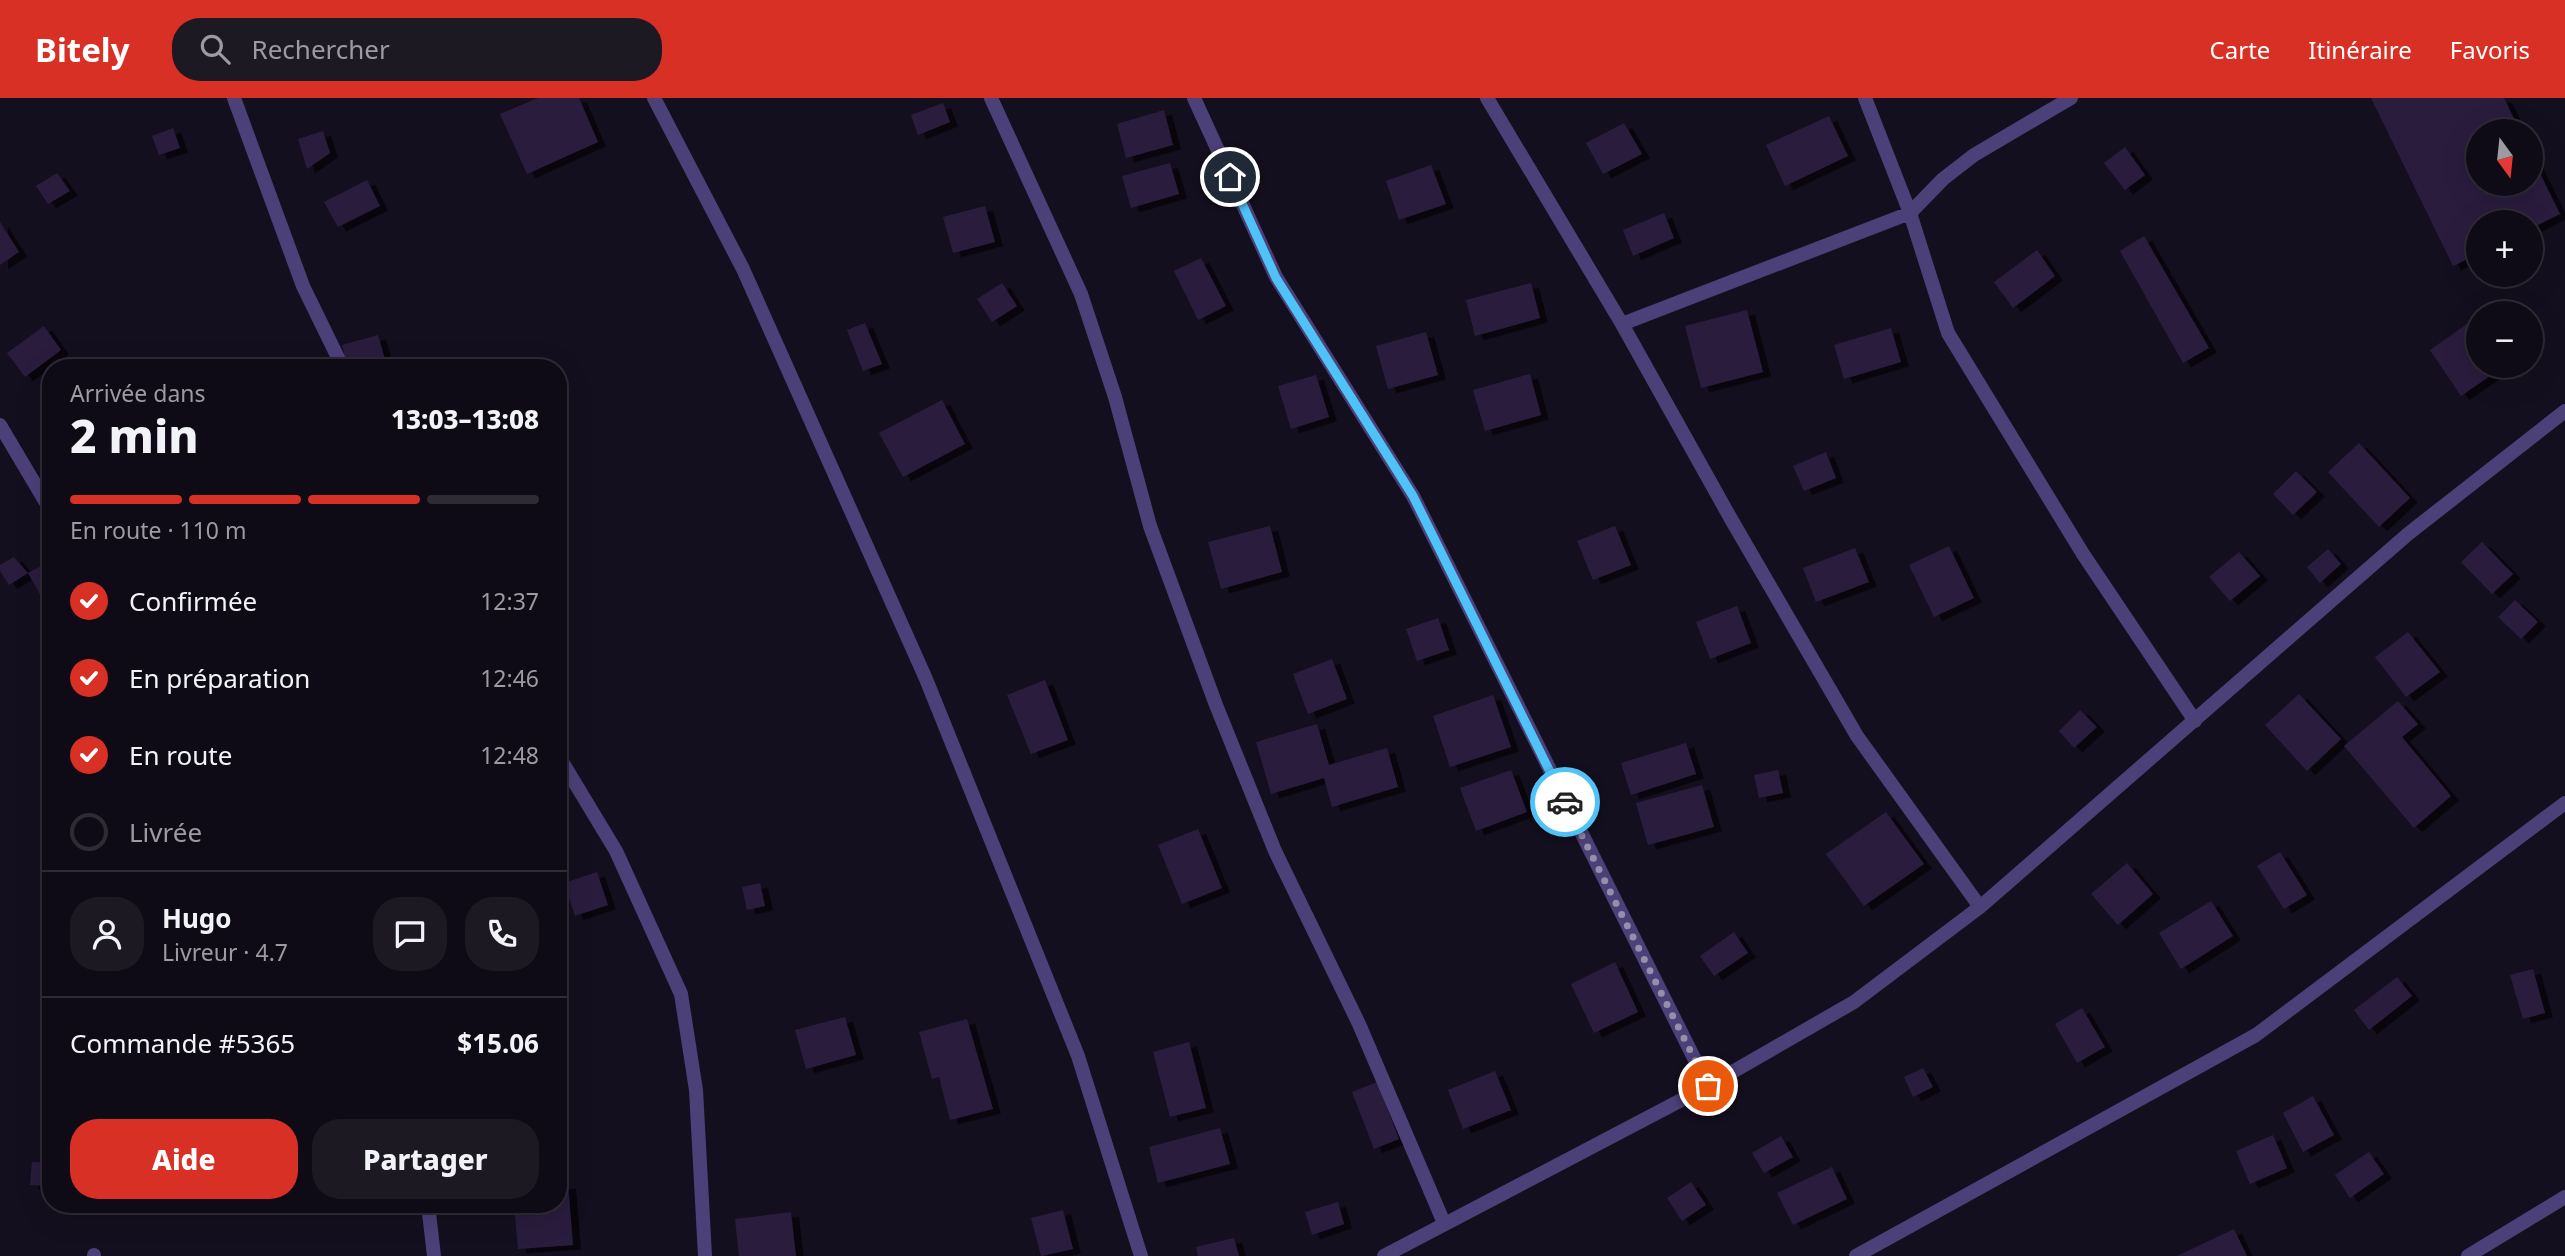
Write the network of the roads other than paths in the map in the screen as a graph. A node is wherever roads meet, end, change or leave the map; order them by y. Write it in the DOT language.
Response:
graph roads {
  1 [pos="234,98"];
  2 [pos="654,98"];
  3 [pos="991,98"];
  4 [pos="1194,98"];
  5 [pos="1487,98"];
  6 [pos="1865,98"];
  7 [pos="2071,98"];
  8 [pos="1910,213"];
  9 [pos="1622,324"];
  10 [pos="340,359"];
  11 [pos="2565,411"];
  12 [pos="0,425"];
  13 [pos="42,496"];
  14 [pos="2195,721"];
  15 [pos="567,770"];
  16 [pos="2565,803"];
  17 [pos="1980,907"];
  18 [pos="1708,1086"];
  19 [pos="2565,1197"];
  20 [pos="429,1213"];
  21 [pos="1444,1223"];
  22 [pos="434,1256"];
  23 [pos="705,1256"];
  24 [pos="1141,1256"];
  25 [pos="1384,1256"];
  26 [pos="1856,1256"];
  27 [pos="2468,1256"];
  1 -- 10 [label="street"];
  2 -- 24 [label="street"];
  3 -- 21 [label="street"];
  4 -- 18 [label="street"];
  5 -- 9 [label="street"];
  6 -- 8 [label="street"];
  7 -- 8 [label="street"];
  8 -- 9 [label="street"];
  8 -- 14 [label="street"];
  9 -- 17 [label="street"];
  11 -- 14 [label="street"];
  12 -- 13 [label="street"];
  14 -- 17 [label="street"];
  15 -- 23 [label="street"];
  16 -- 26 [label="street"];
  17 -- 18 [label="street"];
  18 -- 21 [label="street"];
  19 -- 27 [label="street"];
  20 -- 22 [label="street"];
  21 -- 25 [label="street"];
}
